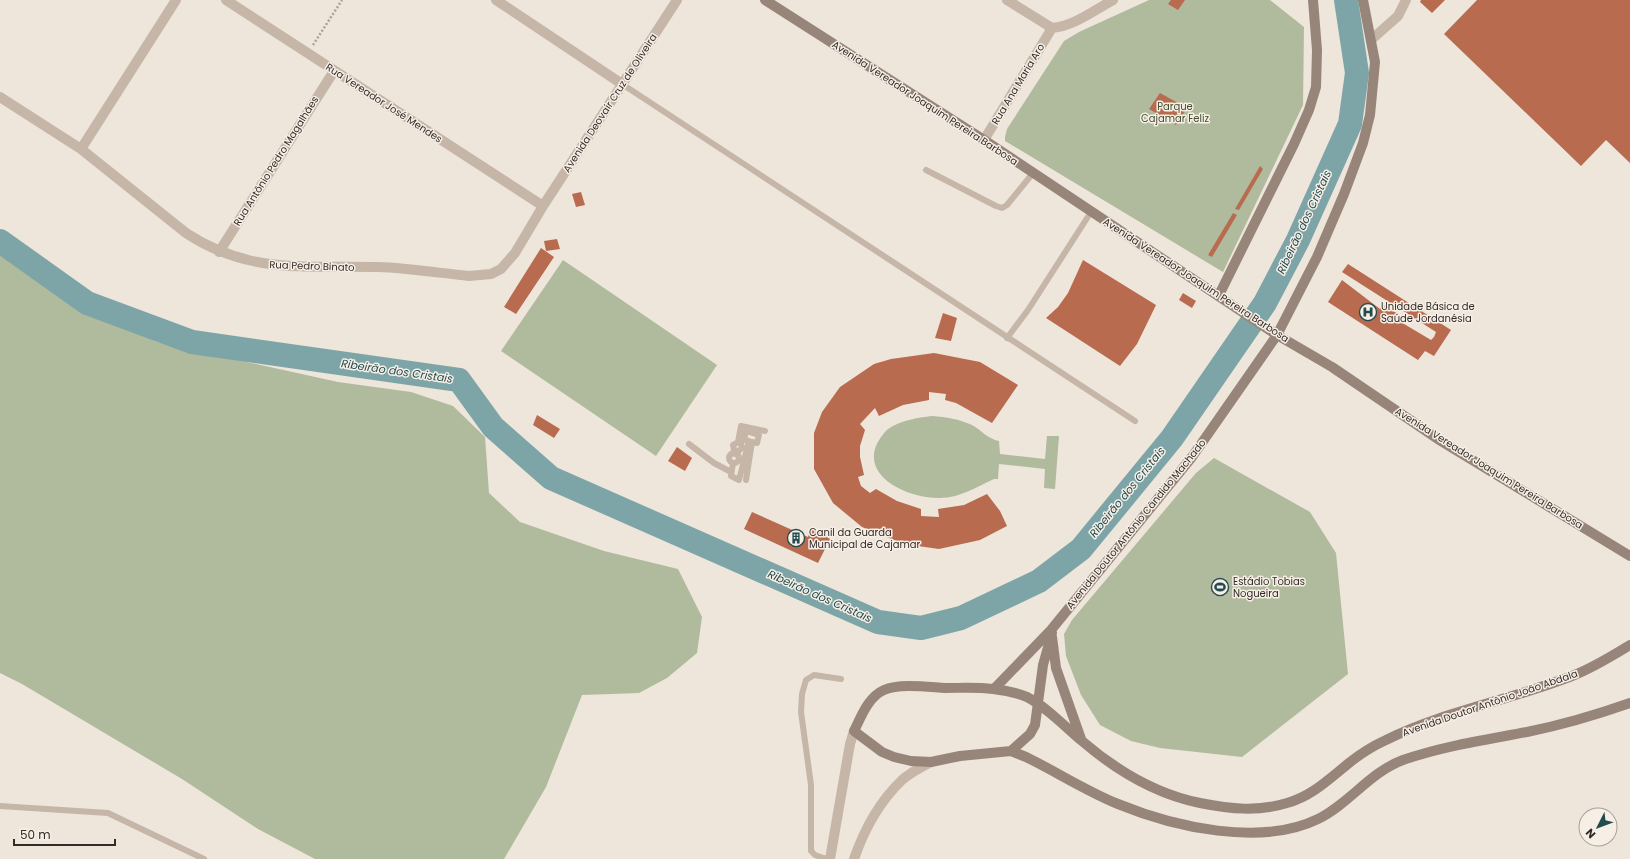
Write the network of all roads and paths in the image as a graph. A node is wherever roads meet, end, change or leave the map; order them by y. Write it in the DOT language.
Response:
graph roads {
  1 [pos="176,0"];
  2 [pos="226,0"];
  3 [pos="342,0"];
  4 [pos="496,0"];
  5 [pos="678,0"];
  6 [pos="765,0"];
  7 [pos="1007,0"];
  8 [pos="1113,0"];
  9 [pos="1313,0"];
  10 [pos="1363,0"];
  11 [pos="1406,0"];
  12 [pos="1052,28"];
  13 [pos="1372,39"];
  14 [pos="307,53"];
  15 [pos="334,71"];
  16 [pos="622,84"];
  17 [pos="0,97"];
  18 [pos="984,140"];
  19 [pos="81,149"];
  20 [pos="926,170"];
  21 [pos="1033,173"];
  22 [pos="543,206"];
  23 [pos="1091,212"];
  24 [pos="219,252"];
  25 [pos="1219,295"];
  26 [pos="1274,333"];
  27 [pos="1007,338"];
  28 [pos="1135,421"];
  29 [pos="765,431"];
  30 [pos="689,444"];
  31 [pos="731,472"];
  32 [pos="746,480"];
  33 [pos="1630,556"];
  34 [pos="1051,632"];
  35 [pos="1630,645"];
  36 [pos="841,679"];
  37 [pos="994,689"];
  38 [pos="1037,703"];
  39 [pos="1630,703"];
  40 [pos="854,732"];
  41 [pos="1082,741"];
  42 [pos="1011,751"];
  43 [pos="931,762"];
  44 [pos="0,806"];
  45 [pos="204,859"];
  46 [pos="828,859"];
  47 [pos="854,859"];
  1 -- 19 [label="street"];
  2 -- 14 [label="street, Rua Vereador José Mendes"];
  3 -- 14 [label="path"];
  4 -- 16 [label="street"];
  5 -- 16 [label="street, Avenida Deovair Cruz de Oliveira"];
  6 -- 18 [label="street, Avenida Vereador Joaquim Pereira Barbosa"];
  7 -- 12 [label="street"];
  8 -- 12 [label="street"];
  9 -- 25 [label="street"];
  10 -- 13 [label="street, Avenida Doutor Antônio Cândido Machado"];
  11 -- 13 [label="street"];
  12 -- 18 [label="street, Rua Ana Maria Aro"];
  13 -- 26 [label="street, Avenida Doutor Antônio Cândido Machado"];
  14 -- 15 [label="street, Rua Vereador José Mendes"];
  15 -- 22 [label="street, Rua Vereador José Mendes"];
  15 -- 24 [label="street, Rua Antônio Pedro Magalhães"];
  16 -- 22 [label="street, Avenida Deovair Cruz de Oliveira"];
  16 -- 27 [label="lane"];
  17 -- 19 [label="street, Rua Pedro Binato"];
  18 -- 21 [label="street, Avenida Vereador Joaquim Pereira Barbosa"];
  19 -- 24 [label="street, Rua Pedro Binato"];
  20 -- 21 [label="lane"];
  21 -- 23 [label="street, Avenida Vereador Joaquim Pereira Barbosa"];
  22 -- 24 [label="street, Rua Pedro Binato"];
  23 -- 25 [label="street, Avenida Vereador Joaquim Pereira Barbosa"];
  23 -- 27 [label="lane"];
  25 -- 26 [label="street, Avenida Vereador Joaquim Pereira Barbosa"];
  26 -- 33 [label="street, Avenida Vereador Joaquim Pereira Barbosa"];
  26 -- 34 [label="street, Avenida Doutor Antônio Cândido Machado"];
  27 -- 28 [label="lane"];
  29 -- 31 [label="lane"];
  30 -- 31 [label="lane"];
  31 -- 32 [label="lane"];
  34 -- 37 [label="street, Avenida Doutor Antônio Cândido Machado"];
  34 -- 38 [label="street, Avenida Doutor Antônio Cândido Machado"];
  34 -- 41 [label="street"];
  35 -- 41 [label="street, Avenida Doutor Antônio João Abdala"];
  36 -- 46 [label="lane"];
  37 -- 38 [label="street"];
  37 -- 40 [label="street"];
  38 -- 41 [label="street, Avenida Doutor Antônio João Abdala"];
  38 -- 42 [label="street, Avenida Doutor Antônio Cândido Machado"];
  39 -- 42 [label="street"];
  40 -- 43 [label="street"];
  40 -- 46 [label="street"];
  42 -- 43 [label="street"];
  43 -- 47 [label="street"];
  44 -- 45 [label="lane"];
}
